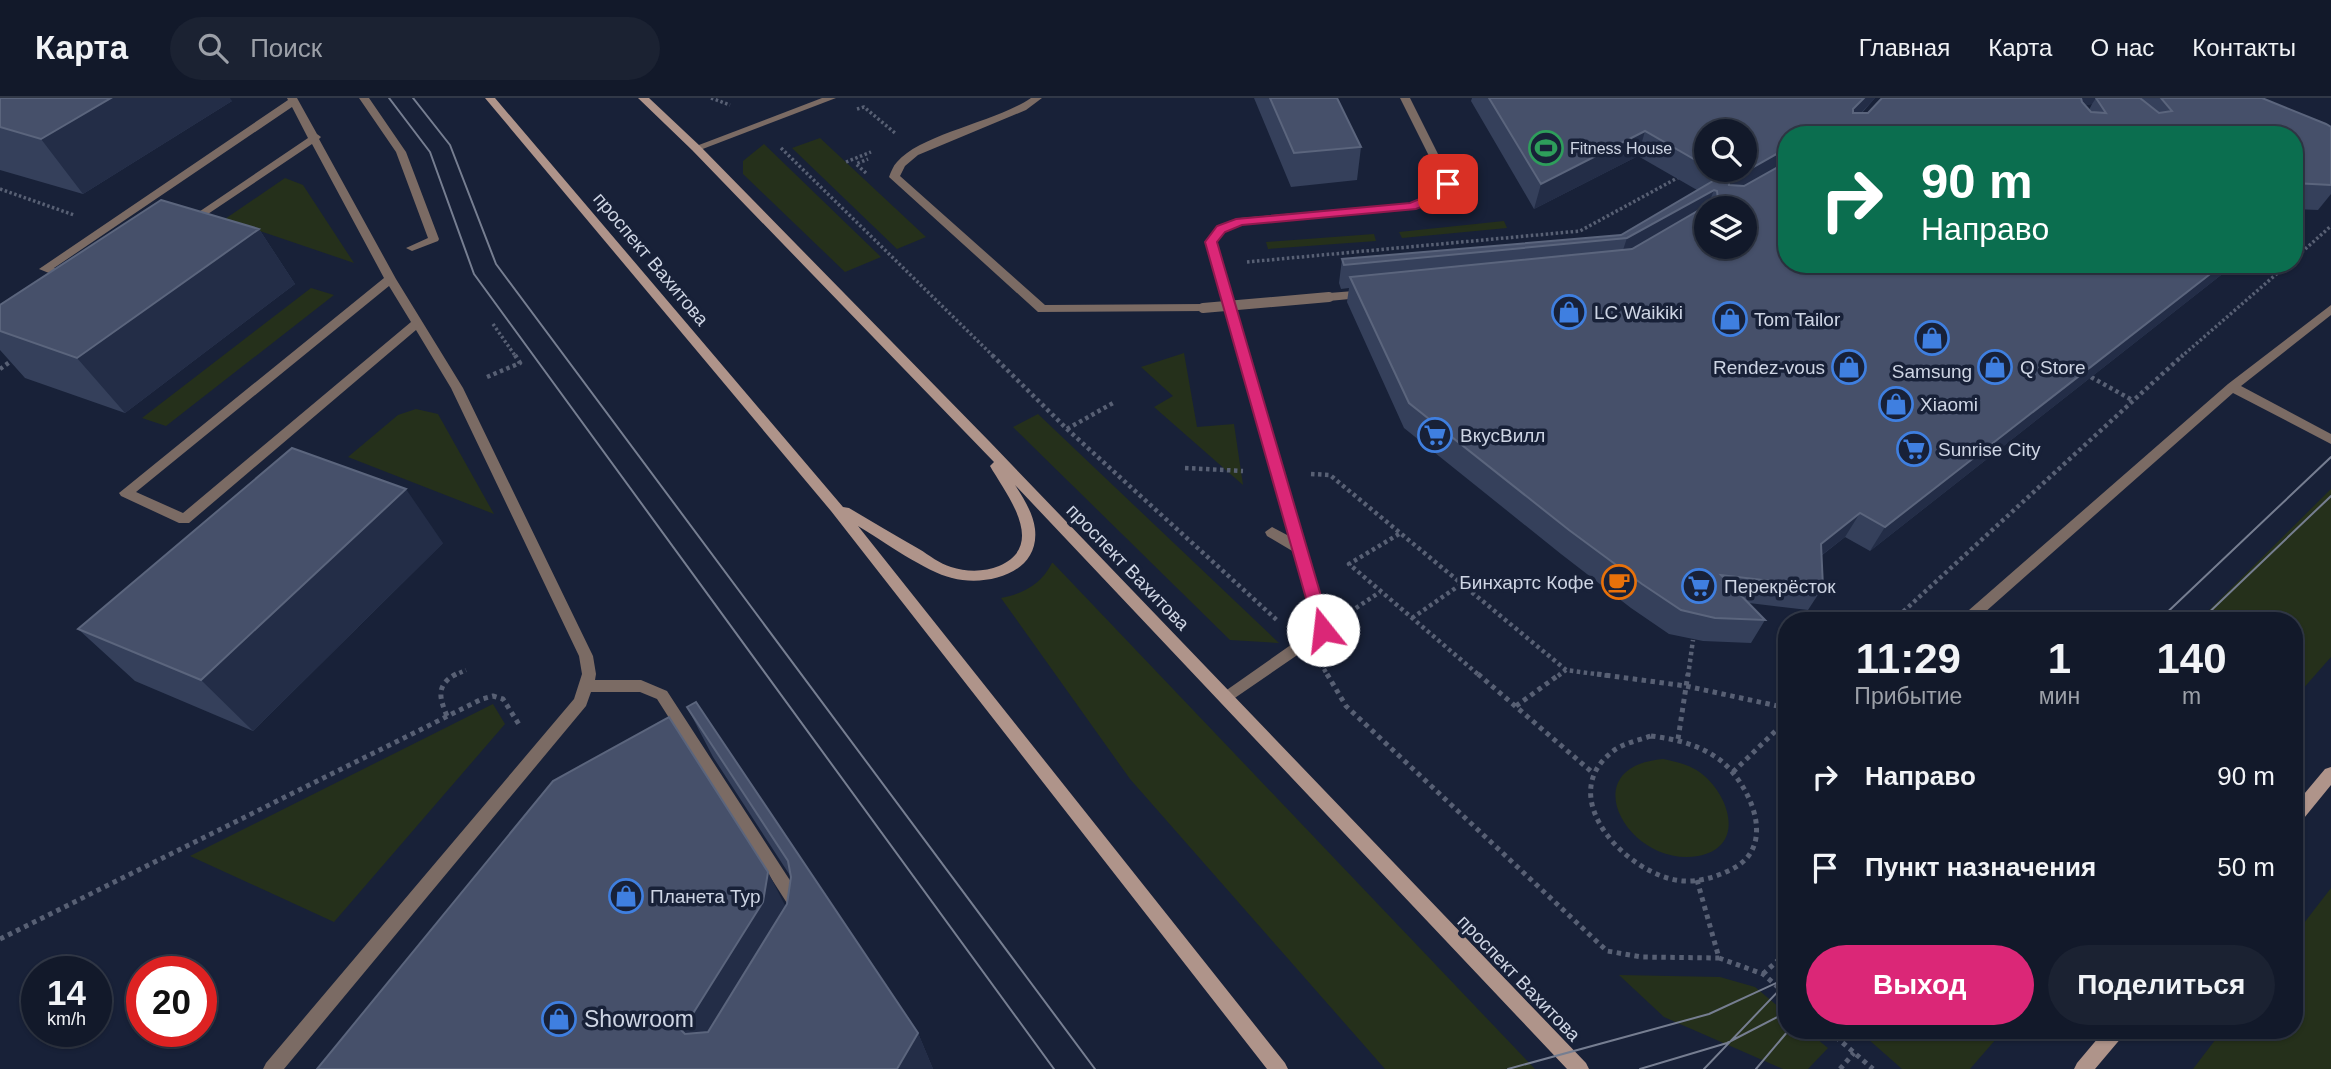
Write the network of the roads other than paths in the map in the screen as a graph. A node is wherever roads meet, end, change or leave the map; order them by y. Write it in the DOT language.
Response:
graph roads {
  1 [pos="364,98"];
  2 [pos="490,98"];
  3 [pos="643,98"];
  4 [pos="831,98"];
  5 [pos="1037,98"];
  6 [pos="1405,98"];
  7 [pos="293,99"];
  8 [pos="316,137"];
  9 [pos="696,148"];
  10 [pos="182,226"];
  11 [pos="412,248"];
  12 [pos="390,279"];
  13 [pos="81,281"];
  14 [pos="1382,292"];
  15 [pos="2331,309"];
  16 [pos="417,323"];
  17 [pos="2232,387"];
  18 [pos="2331,440"];
  19 [pos="984,444"];
  20 [pos="836,508"];
  21 [pos="1272,531"];
  22 [pos="1300,549"];
  23 [pos="1976,612"];
  24 [pos="587,686"];
  25 [pos="1226,698"];
  26 [pos="2331,774"];
  27 [pos="2303,807"];
  28 [pos="804,926"];
  29 [pos="2109,1039"];
  30 [pos="272,1069"];
  31 [pos="1279,1069"];
  32 [pos="1580,1069"];
  33 [pos="2083,1069"];
  1 -- 11 [label="street"];
  2 -- 20 [label="main road, проспект Вахитова"];
  3 -- 9 [label="main road, проспект Вахитова"];
  4 -- 9 [label="street"];
  5 -- 14 [label="street, bridge"];
  6 -- 22 [label="street"];
  7 -- 8 [label="street"];
  7 -- 13 [label="street"];
  8 -- 10 [label="street"];
  8 -- 12 [label="street"];
  9 -- 19 [label="main road, проспект Вахитова"];
  12 -- 16 [label="street"];
  12 -- 16 [label="street"];
  15 -- 17 [label="street"];
  16 -- 24 [label="street"];
  17 -- 18 [label="street"];
  17 -- 23 [label="street"];
  19 -- 20 [label="main road"];
  19 -- 25 [label="main road, проспект Вахитова"];
  20 -- 31 [label="main road, проспект Вахитова"];
  21 -- 22 [label="street"];
  22 -- 25 [label="street"];
  24 -- 28 [label="street"];
  24 -- 30 [label="street"];
  25 -- 32 [label="main road, проспект Вахитова"];
  26 -- 27 [label="main road"];
  29 -- 33 [label="main road"];
}
